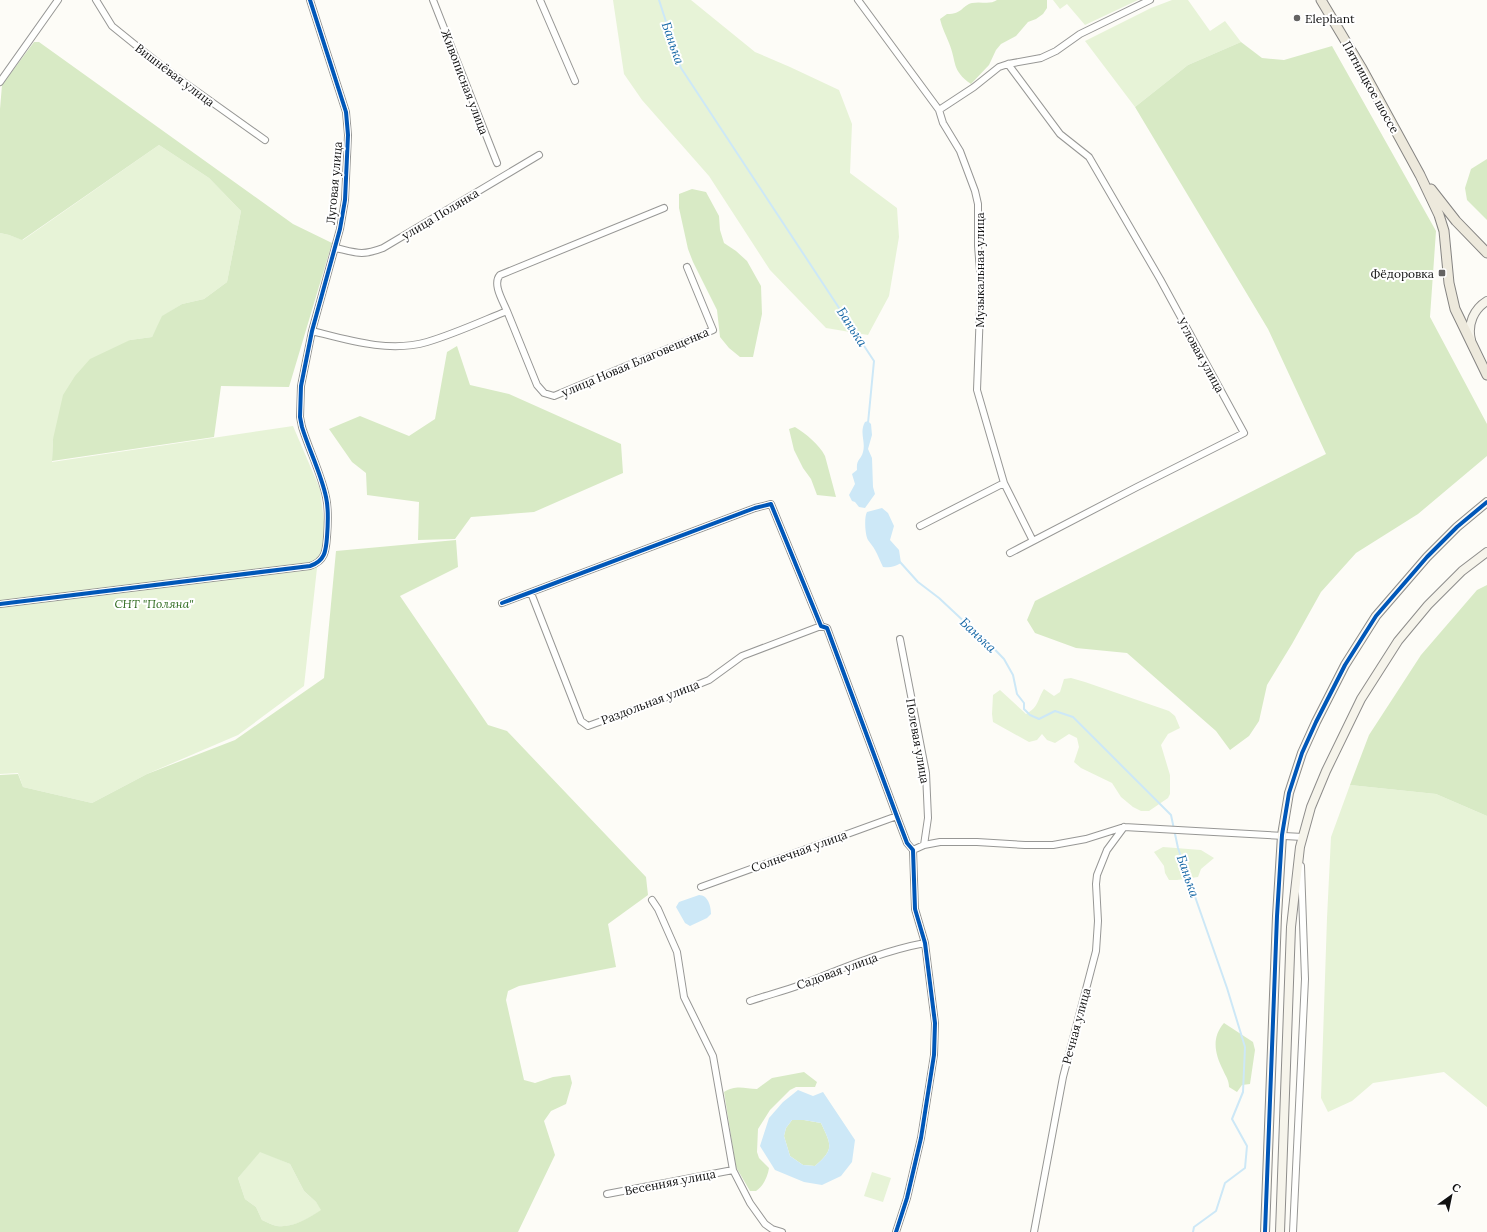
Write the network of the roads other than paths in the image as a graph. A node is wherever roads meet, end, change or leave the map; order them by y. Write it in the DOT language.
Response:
graph roads {
  1 [pos="58,0"];
  2 [pos="96,0"];
  3 [pos="310,0"];
  4 [pos="433,0"];
  5 [pos="540,0"];
  6 [pos="858,0"];
  7 [pos="1150,0"];
  8 [pos="1321,0"];
  9 [pos="1008,64"];
  10 [pos="575,81"];
  11 [pos="0,82"];
  12 [pos="939,110"];
  13 [pos="265,140"];
  14 [pos="539,155"];
  15 [pos="497,163"];
  16 [pos="1420,175"];
  17 [pos="664,208"];
  18 [pos="336,248"];
  19 [pos="1487,253"];
  20 [pos="687,267"];
  21 [pos="1487,301"];
  22 [pos="507,311"];
  23 [pos="312,330"];
  24 [pos="1472,347"];
  25 [pos="1487,375"];
  26 [pos="1004,483"];
  27 [pos="1487,502"];
  28 [pos="920,526"];
  29 [pos="1033,541"];
  30 [pos="1487,552"];
  31 [pos="1010,553"];
  32 [pos="531,593"];
  33 [pos="502,603"];
  34 [pos="0,604"];
  35 [pos="821,626"];
  36 [pos="900,638"];
  37 [pos="897,816"];
  38 [pos="1124,827"];
  39 [pos="1282,835"];
  40 [pos="1303,837"];
  41 [pos="924,844"];
  42 [pos="1300,847"];
  43 [pos="913,850"];
  44 [pos="701,887"];
  45 [pos="652,900"];
  46 [pos="925,943"];
  47 [pos="750,1001"];
  48 [pos="733,1170"];
  49 [pos="607,1194"];
  50 [pos="782,1232"];
  51 [pos="896,1232"];
  52 [pos="1034,1232"];
  53 [pos="1264,1232"];
  54 [pos="1280,1232"];
  55 [pos="1293,1232"];
  1 -- 11 [label="street"];
  2 -- 13 [label="street, Вишнёвая улица"];
  3 -- 18 [label="street, Луговая улица"];
  4 -- 15 [label="street, Живописная улица"];
  5 -- 10 [label="street"];
  6 -- 12 [label="street, Музыкальная улица"];
  7 -- 9 [label="street"];
  8 -- 16 [label="main road, Пятницкое шоссе"];
  9 -- 12 [label="street"];
  9 -- 29 [label="street, Угловая улица"];
  12 -- 26 [label="street, Музыкальная улица"];
  14 -- 18 [label="street, улица Полянка"];
  16 -- 19 [label="main road, Пятницкое шоссе"];
  16 -- 24 [label="main road, Пятницкое шоссе"];
  17 -- 22 [label="street"];
  18 -- 23 [label="street, Луговая улица"];
  20 -- 22 [label="street, улица Новая Благовещенка"];
  21 -- 24 [label="street"];
  22 -- 23 [label="street"];
  23 -- 34 [label="street, Луговая улица"];
  24 -- 25 [label="main road, Пятницкое шоссе"];
  26 -- 28 [label="street"];
  26 -- 29 [label="street, Музыкальная улица"];
  27 -- 39 [label="street"];
  29 -- 31 [label="street, Угловая улица"];
  30 -- 40 [label="street"];
  32 -- 33 [label="street"];
  32 -- 35 [label="street"];
  32 -- 35 [label="street, Раздольная улица"];
  35 -- 37 [label="street"];
  36 -- 41 [label="street, Полевая улица"];
  37 -- 43 [label="street"];
  37 -- 44 [label="street, Солнечная улица"];
  38 -- 39 [label="street"];
  38 -- 41 [label="street"];
  38 -- 52 [label="street, Речная улица"];
  39 -- 40 [label="street"];
  39 -- 53 [label="street"];
  40 -- 42 [label="street"];
  41 -- 43 [label="street"];
  42 -- 54 [label="street"];
  42 -- 55 [label="street"];
  43 -- 46 [label="street"];
  45 -- 48 [label="street"];
  46 -- 47 [label="street, Садовая улица"];
  46 -- 51 [label="street"];
  48 -- 49 [label="street, Весенняя улица"];
  48 -- 50 [label="street"];
}
